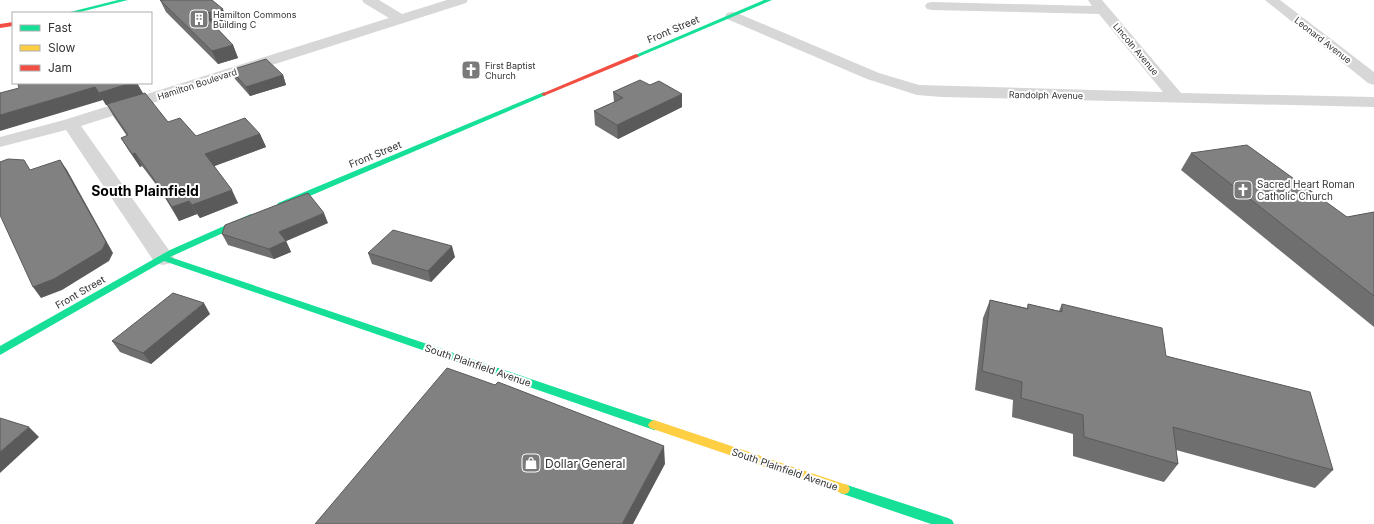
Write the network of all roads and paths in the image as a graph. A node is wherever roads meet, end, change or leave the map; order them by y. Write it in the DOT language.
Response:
graph roads {
  1 [pos="125,0"];
  2 [pos="369,0"];
  3 [pos="461,0"];
  4 [pos="769,0"];
  5 [pos="1272,0"];
  6 [pos="1099,5"];
  7 [pos="932,6"];
  8 [pos="73,12"];
  9 [pos="732,16"];
  10 [pos="400,19"];
  11 [pos="12,24"];
  12 [pos="0,26"];
  13 [pos="1374,80"];
  14 [pos="1177,98"];
  15 [pos="1374,102"];
  16 [pos="70,124"];
  17 [pos="0,142"];
  18 [pos="276,207"];
  19 [pos="261,213"];
  20 [pos="163,258"];
  21 [pos="0,351"];
  22 [pos="948,524"];
  1 -- 8 [label="street"];
  2 -- 10 [label="street"];
  3 -- 10 [label="street, Hamilton Boulevard"];
  4 -- 9 [label="street, Front Street"];
  5 -- 13 [label="street, Leonard Avenue"];
  6 -- 7 [label="street"];
  6 -- 14 [label="street, Lincoln Avenue"];
  9 -- 14 [label="street, Randolph Avenue"];
  9 -- 18 [label="street, Front Street"];
  10 -- 16 [label="street, Hamilton Boulevard"];
  11 -- 12 [label="street"];
  14 -- 15 [label="street, Randolph Avenue"];
  16 -- 17 [label="street, Hamilton Boulevard"];
  16 -- 20 [label="street"];
  19 -- 20 [label="street, Front Street"];
  20 -- 21 [label="street, Front Street"];
  20 -- 22 [label="street, South Plainfield Avenue"];
}
